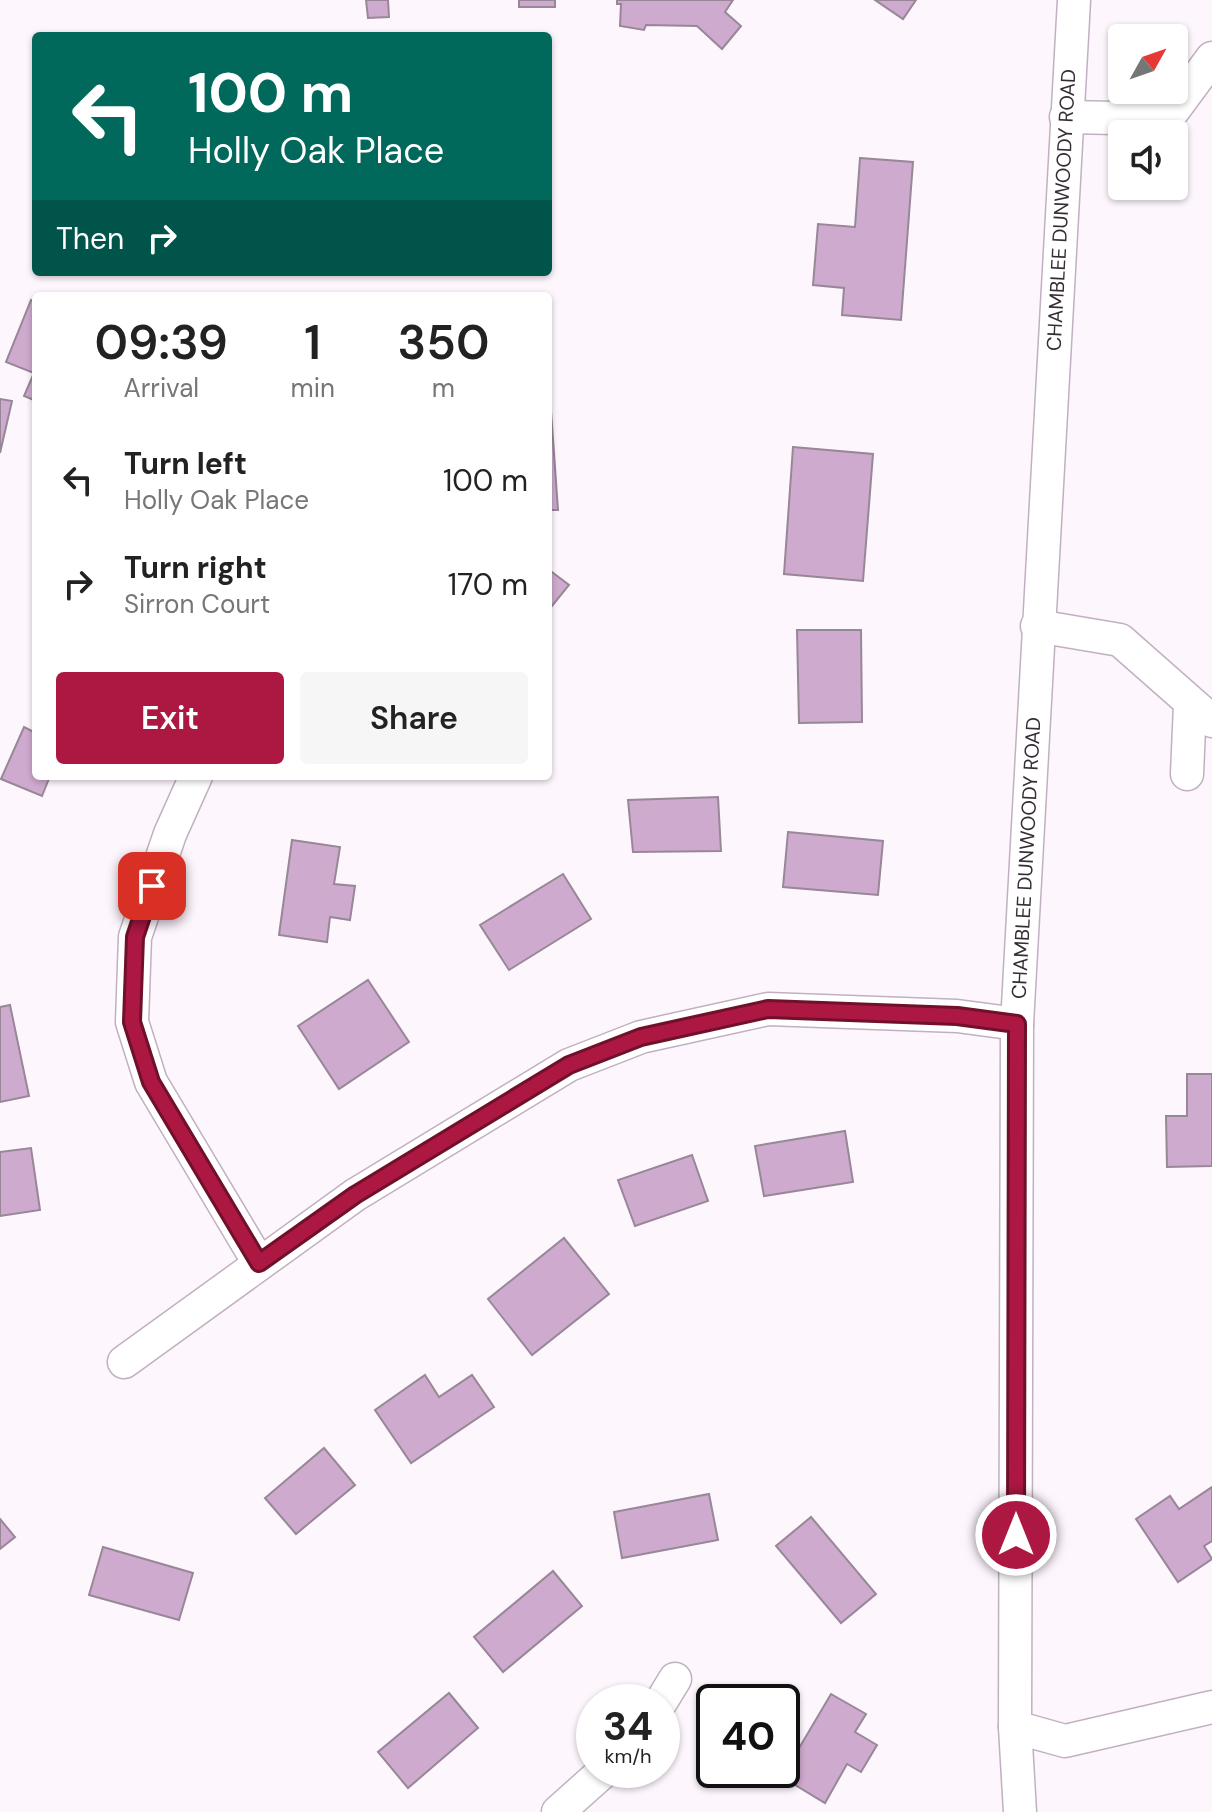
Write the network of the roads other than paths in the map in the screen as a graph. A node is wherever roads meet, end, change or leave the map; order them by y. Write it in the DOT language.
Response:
graph roads {
  1 [pos="1074,0"];
  2 [pos="1212,58"];
  3 [pos="1066,117"];
  4 [pos="1037,626"];
  5 [pos="1201,713"];
  6 [pos="1187,774"];
  7 [pos="194,780"];
  8 [pos="1017,1024"];
  9 [pos="259,1263"];
  10 [pos="124,1362"];
  11 [pos="1212,1707"];
  12 [pos="1015,1727"];
  13 [pos="585,1788"];
  14 [pos="558,1812"];
  15 [pos="1020,1812"];
  1 -- 3 [label="street, CHAMBLEE DUNWOODY ROAD"];
  2 -- 3 [label="street"];
  3 -- 4 [label="street, CHAMBLEE DUNWOODY ROAD"];
  4 -- 5 [label="street"];
  4 -- 8 [label="street, CHAMBLEE DUNWOODY ROAD"];
  5 -- 6 [label="street"];
  7 -- 9 [label="street"];
  8 -- 9 [label="street"];
  8 -- 12 [label="street, CHAMBLEE DUNWOODY ROAD"];
  9 -- 10 [label="street"];
  11 -- 12 [label="street"];
  12 -- 15 [label="street, CHAMBLEE DUNWOODY ROAD"];
  13 -- 14 [label="street"];
}
